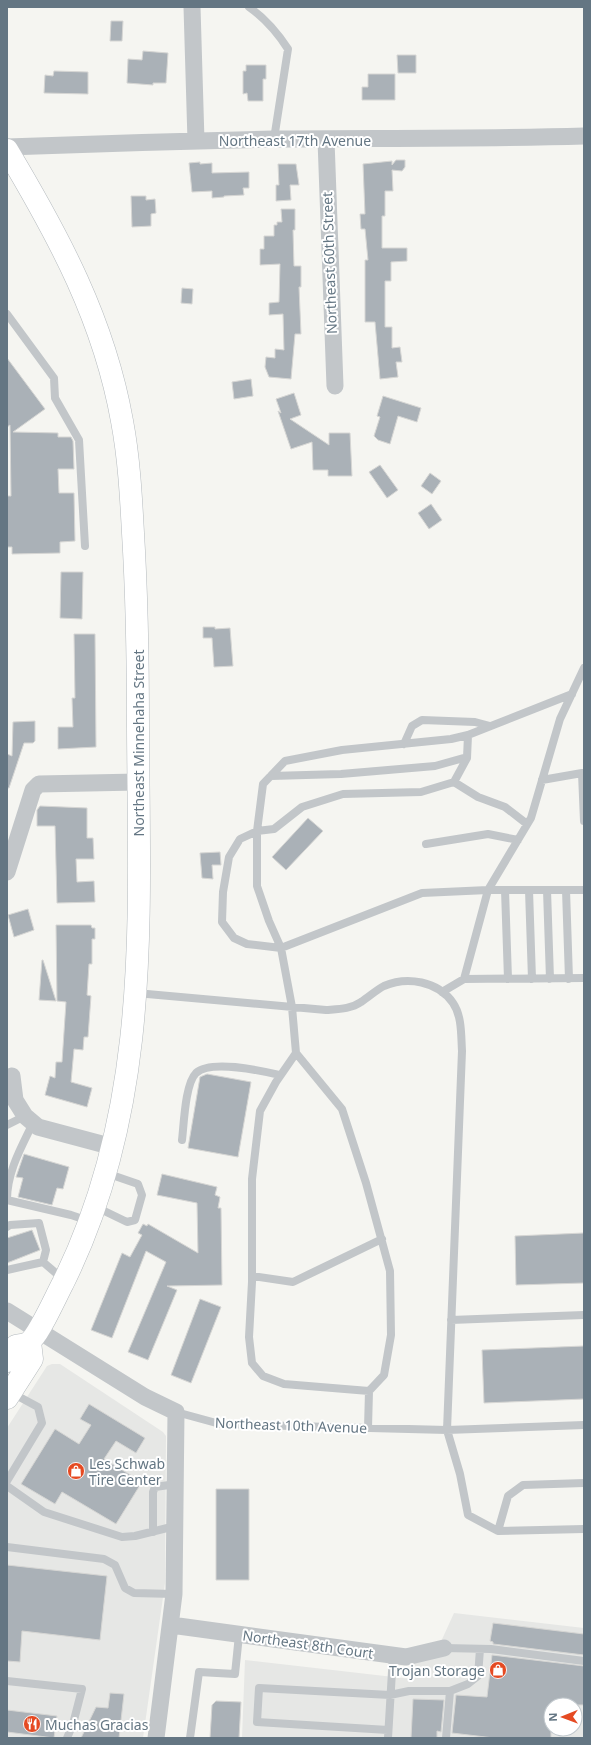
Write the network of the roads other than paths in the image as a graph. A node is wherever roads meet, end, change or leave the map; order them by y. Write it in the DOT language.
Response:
graph roads {
  1 [pos="192,7"];
  2 [pos="249,7"];
  3 [pos="584,136"];
  4 [pos="274,139"];
  5 [pos="326,140"];
  6 [pos="196,141"];
  7 [pos="7,147"];
  8 [pos="7,150"];
  9 [pos="8,316"];
  10 [pos="335,386"];
  11 [pos="85,546"];
  12 [pos="584,668"];
  13 [pos="572,694"];
  14 [pos="490,726"];
  15 [pos="468,735"];
  16 [pos="404,744"];
  17 [pos="467,757"];
  18 [pos="583,773"];
  19 [pos="271,776"];
  20 [pos="542,780"];
  21 [pos="138,782"];
  22 [pos="454,782"];
  23 [pos="584,821"];
  24 [pos="528,824"];
  25 [pos="257,831"];
  26 [pos="518,840"];
  27 [pos="426,844"];
  28 [pos="7,872"];
  29 [pos="488,890"];
  30 [pos="505,890"];
  31 [pos="529,890"];
  32 [pos="546,890"];
  33 [pos="566,890"];
  34 [pos="584,890"];
  35 [pos="281,948"];
  36 [pos="584,978"];
  37 [pos="464,979"];
  38 [pos="508,979"];
  39 [pos="532,979"];
  40 [pos="550,979"];
  41 [pos="569,979"];
  42 [pos="136,992"];
  43 [pos="442,992"];
  44 [pos="292,1007"];
  45 [pos="296,1053"];
  46 [pos="280,1075"];
  47 [pos="12,1076"];
  48 [pos="29,1119"];
  49 [pos="7,1125"];
  50 [pos="182,1140"];
  51 [pos="113,1147"];
  52 [pos="105,1172"];
  53 [pos="92,1214"];
  54 [pos="7,1227"];
  55 [pos="382,1240"];
  56 [pos="43,1262"];
  57 [pos="7,1270"];
  58 [pos="252,1276"];
  59 [pos="64,1280"];
  60 [pos="7,1311"];
  61 [pos="584,1315"];
  62 [pos="451,1320"];
  63 [pos="34,1336"];
  64 [pos="7,1361"];
  65 [pos="370,1391"];
  66 [pos="9,1395"];
  67 [pos="176,1412"];
  68 [pos="584,1425"];
  69 [pos="368,1428"];
  70 [pos="447,1430"];
  71 [pos="7,1481"];
  72 [pos="584,1482"];
  73 [pos="176,1484"];
  74 [pos="7,1486"];
  75 [pos="175,1526"];
  76 [pos="584,1529"];
  77 [pos="498,1531"];
  78 [pos="153,1532"];
  79 [pos="7,1546"];
  80 [pos="174,1594"];
  81 [pos="172,1626"];
  82 [pos="239,1635"];
  83 [pos="444,1648"];
  84 [pos="480,1648"];
  85 [pos="393,1655"];
  86 [pos="584,1661"];
  87 [pos="7,1681"];
  88 [pos="450,1691"];
  89 [pos="390,1695"];
  90 [pos="388,1734"];
  91 [pos="67,1738"];
  92 [pos="156,1738"];
  93 [pos="190,1738"];
  94 [pos="446,1738"];
  1 -- 6 [label="street"];
  2 -- 4 [label="lane"];
  3 -- 5 [label="street, Northeast 17th Avenue"];
  4 -- 5 [label="street, Northeast 17th Avenue"];
  4 -- 6 [label="street, Northeast 17th Avenue"];
  5 -- 10 [label="street, Northeast 60th Street"];
  6 -- 7 [label="street, Northeast 17th Avenue"];
  8 -- 21 [label="main road, Northeast Minnehaha Street"];
  9 -- 11 [label="lane"];
  12 -- 13 [label="lane"];
  13 -- 14 [label="lane"];
  13 -- 20 [label="lane"];
  14 -- 15 [label="lane"];
  14 -- 16 [label="lane"];
  15 -- 16 [label="lane"];
  15 -- 17 [label="lane"];
  16 -- 19 [label="lane"];
  17 -- 19 [label="lane"];
  17 -- 22 [label="lane"];
  18 -- 20 [label="lane"];
  18 -- 23 [label="lane"];
  19 -- 25 [label="lane"];
  20 -- 24 [label="lane"];
  21 -- 28 [label="street"];
  21 -- 42 [label="main road, Northeast Minnehaha Street"];
  22 -- 24 [label="lane"];
  22 -- 25 [label="lane"];
  24 -- 26 [label="lane"];
  25 -- 35 [label="lane"];
  25 -- 35 [label="lane"];
  26 -- 27 [label="lane"];
  26 -- 29 [label="lane"];
  29 -- 30 [label="lane"];
  29 -- 35 [label="lane"];
  29 -- 37 [label="lane"];
  30 -- 31 [label="lane"];
  30 -- 38 [label="lane"];
  31 -- 32 [label="lane"];
  31 -- 39 [label="lane"];
  32 -- 33 [label="lane"];
  32 -- 40 [label="lane"];
  33 -- 34 [label="lane"];
  33 -- 41 [label="lane"];
  35 -- 44 [label="lane"];
  36 -- 41 [label="lane"];
  37 -- 38 [label="lane"];
  37 -- 43 [label="lane"];
  38 -- 39 [label="lane"];
  39 -- 40 [label="lane"];
  40 -- 41 [label="lane"];
  42 -- 44 [label="lane"];
  42 -- 51 [label="main road, Northeast Minnehaha Street"];
  43 -- 44 [label="lane"];
  43 -- 62 [label="lane"];
  44 -- 45 [label="lane"];
  45 -- 46 [label="lane"];
  45 -- 55 [label="lane"];
  46 -- 50 [label="lane"];
  46 -- 58 [label="lane"];
  47 -- 48 [label="street"];
  48 -- 49 [label="lane"];
  48 -- 51 [label="street"];
  48 -- 53 [label="lane"];
  51 -- 52 [label="main road, Northeast Minnehaha Street"];
  52 -- 53 [label="main road, Northeast Minnehaha Street"];
  52 -- 53 [label="lane"];
  53 -- 59 [label="main road, Northeast Minnehaha Street"];
  54 -- 56 [label="lane"];
  55 -- 58 [label="lane"];
  55 -- 65 [label="lane"];
  56 -- 57 [label="lane"];
  56 -- 59 [label="lane"];
  58 -- 65 [label="lane"];
  59 -- 63 [label="main road, Northeast Minnehaha Street"];
  60 -- 63 [label="street, Northeast 10th Avenue"];
  61 -- 62 [label="lane"];
  62 -- 70 [label="lane"];
  63 -- 64 [label="main road"];
  63 -- 66 [label="main road, Northeast Minnehaha Street"];
  63 -- 67 [label="street, Northeast 10th Avenue"];
  65 -- 69 [label="lane"];
  66 -- 71 [label="lane"];
  67 -- 69 [label="lane, Northeast 10th Avenue"];
  67 -- 73 [label="street"];
  68 -- 70 [label="lane, Northeast 10th Avenue"];
  69 -- 70 [label="lane, Northeast 10th Avenue"];
  70 -- 77 [label="lane"];
  72 -- 77 [label="lane"];
  73 -- 75 [label="street"];
  73 -- 78 [label="lane"];
  74 -- 78 [label="lane"];
  75 -- 78 [label="lane"];
  75 -- 80 [label="street"];
  76 -- 77 [label="lane"];
  79 -- 80 [label="lane"];
  80 -- 81 [label="street"];
  81 -- 82 [label="street, Northeast 8th Court"];
  81 -- 92 [label="street"];
  82 -- 85 [label="street, Northeast 8th Court"];
  82 -- 93 [label="lane"];
  83 -- 84 [label="lane"];
  83 -- 85 [label="street, Northeast 8th Court"];
  84 -- 86 [label="lane"];
  84 -- 88 [label="lane"];
  85 -- 89 [label="lane"];
  87 -- 91 [label="lane"];
  88 -- 89 [label="lane"];
  88 -- 94 [label="lane"];
  89 -- 90 [label="lane"];
  89 -- 90 [label="lane"];
}
